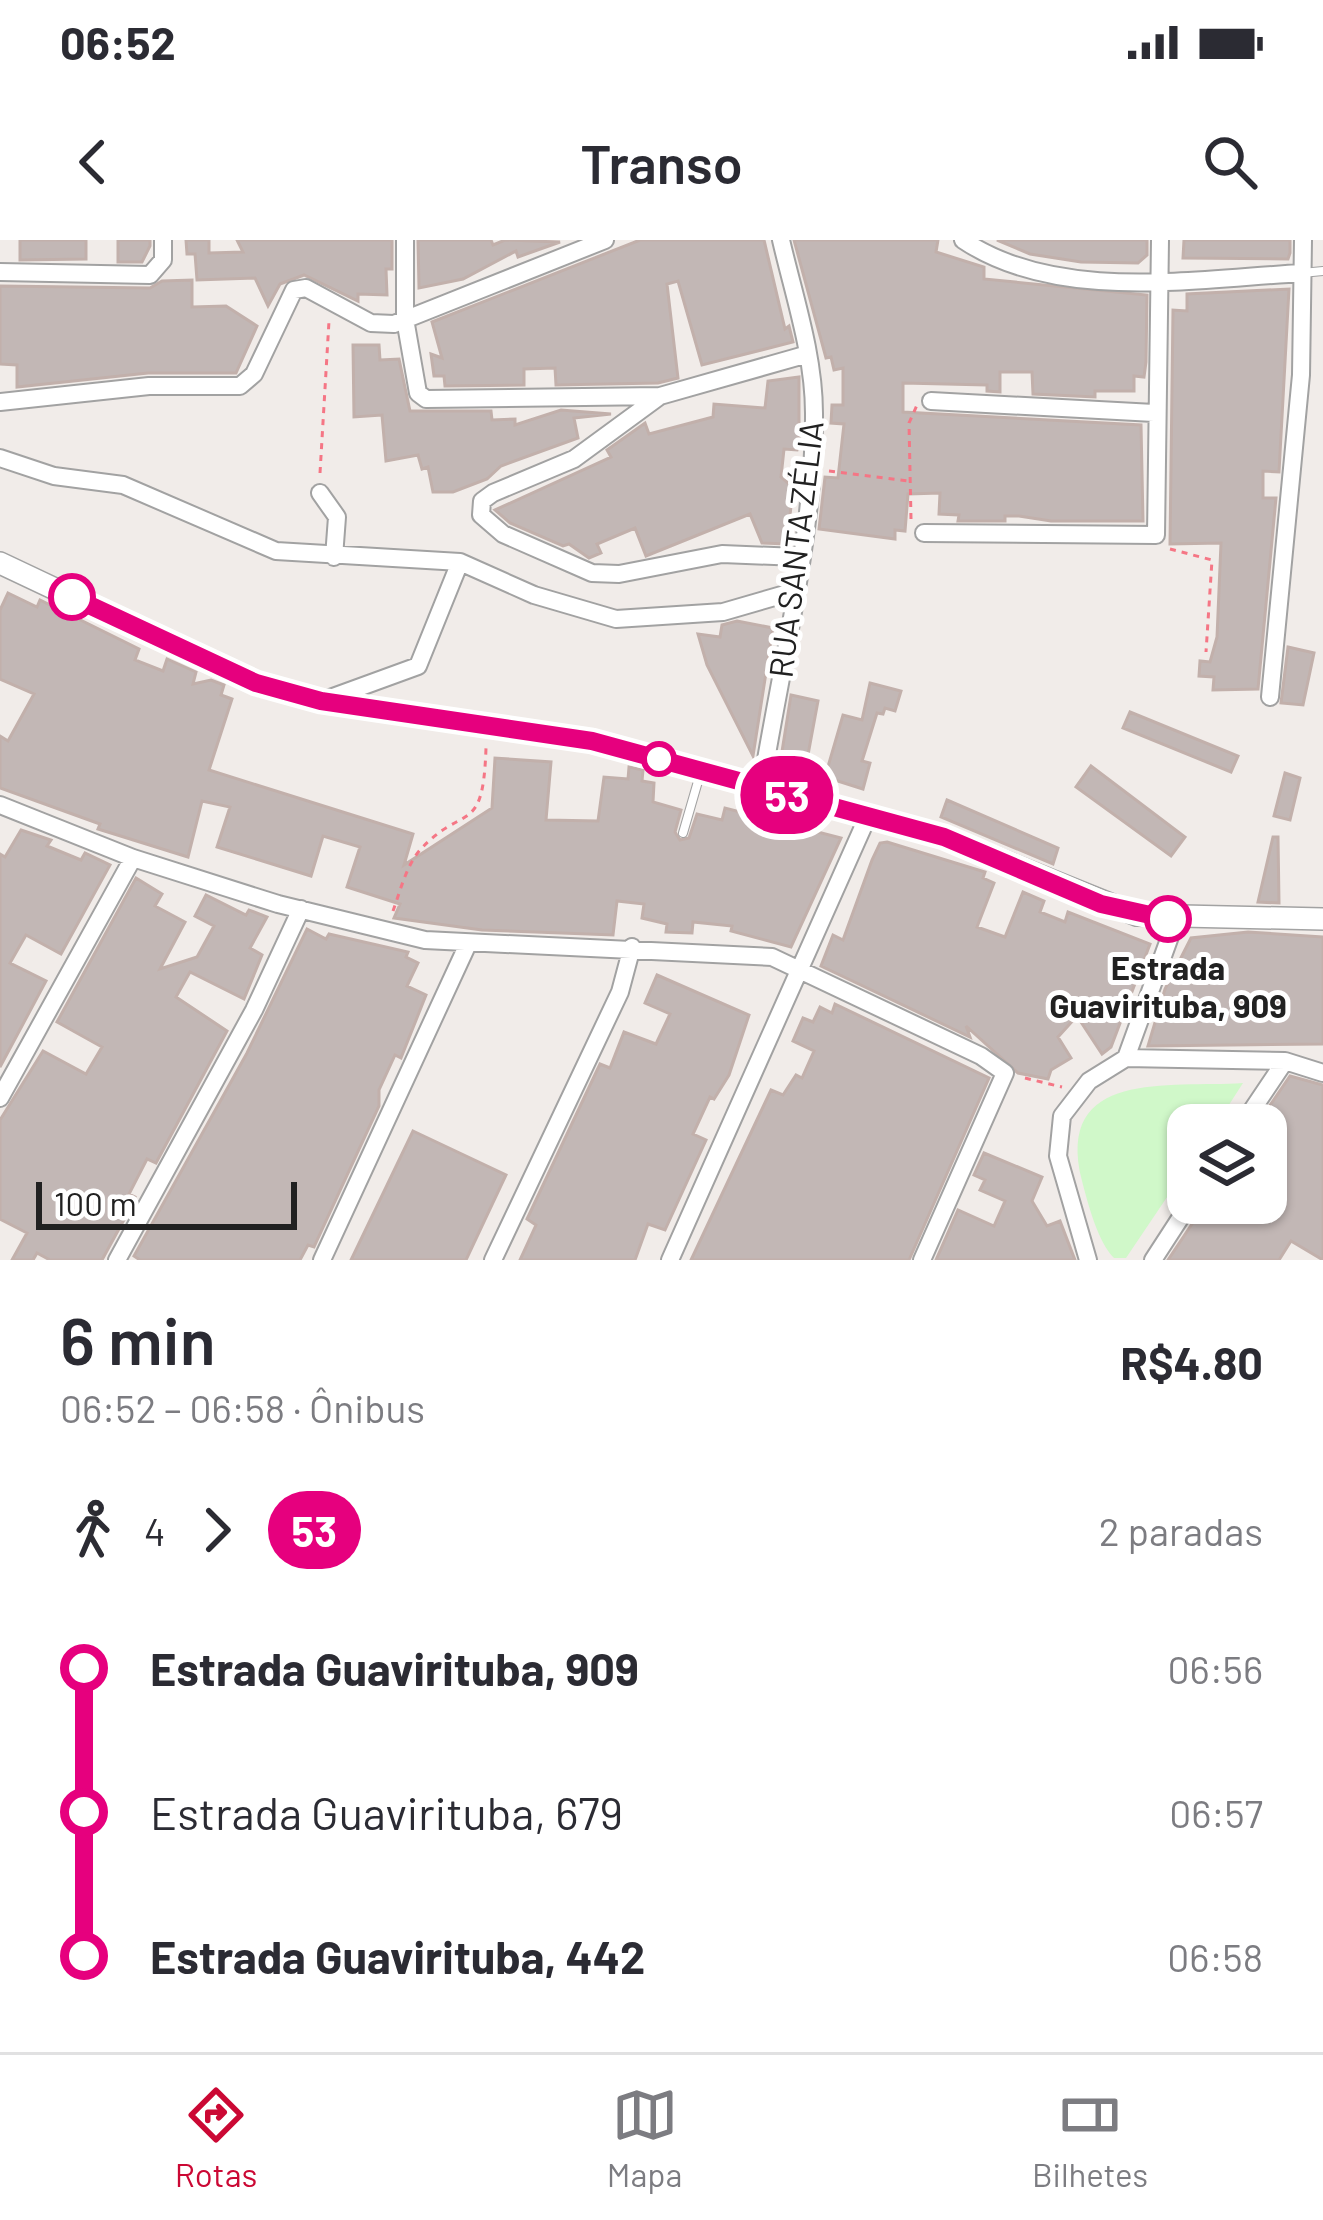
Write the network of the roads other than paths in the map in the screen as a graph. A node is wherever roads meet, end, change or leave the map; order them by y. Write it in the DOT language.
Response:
graph roads {
  1 [pos="163,240"];
  2 [pos="405,240"];
  3 [pos="605,240"];
  4 [pos="781,240"];
  5 [pos="963,240"];
  6 [pos="1160,240"];
  7 [pos="1303,240"];
  8 [pos="1323,271"];
  9 [pos="0,272"];
  10 [pos="1302,273"];
  11 [pos="1159,281"];
  12 [pos="406,319"];
  13 [pos="808,354"];
  14 [pos="660,396"];
  15 [pos="931,401"];
  16 [pos="0,402"];
  17 [pos="1154,413"];
  18 [pos="0,458"];
  19 [pos="320,493"];
  20 [pos="924,533"];
  21 [pos="334,557"];
  22 [pos="798,557"];
  23 [pos="460,562"];
  24 [pos="0,563"];
  25 [pos="792,592"];
  26 [pos="1270,697"];
  27 [pos="321,701"];
  28 [pos="701,771"];
  29 [pos="761,789"];
  30 [pos="0,805"];
  31 [pos="868,816"];
  32 [pos="683,833"];
  33 [pos="133,858"];
  34 [pos="301,909"];
  35 [pos="1323,919"];
  36 [pos="1176,920"];
  37 [pos="467,946"];
  38 [pos="632,947"];
  39 [pos="801,969"];
  40 [pos="1126,1058"];
  41 [pos="1285,1061"];
  42 [pos="1323,1073"];
  43 [pos="0,1098"];
  44 [pos="1256,1104"];
  45 [pos="1176,1224"];
  46 [pos="117,1260"];
  47 [pos="322,1260"];
  48 [pos="494,1260"];
  49 [pos="670,1260"];
  50 [pos="922,1260"];
  51 [pos="1088,1260"];
  52 [pos="1153,1260"];
  1 -- 9 [label="street"];
  2 -- 12 [label="street"];
  3 -- 12 [label="street"];
  4 -- 13 [label="street, RUA SANTA ZÉLIA"];
  5 -- 11 [label="street"];
  6 -- 11 [label="street"];
  7 -- 10 [label="street"];
  8 -- 10 [label="lane"];
  10 -- 11 [label="street"];
  10 -- 26 [label="street"];
  11 -- 17 [label="street"];
  12 -- 14 [label="street"];
  12 -- 16 [label="street"];
  13 -- 14 [label="street"];
  13 -- 22 [label="street, RUA SANTA ZÉLIA"];
  14 -- 22 [label="street"];
  15 -- 17 [label="street"];
  17 -- 20 [label="street"];
  18 -- 21 [label="street"];
  19 -- 21 [label="street"];
  21 -- 23 [label="street"];
  22 -- 25 [label="street, RUA SANTA ZÉLIA"];
  23 -- 25 [label="street"];
  23 -- 27 [label="street"];
  24 -- 27 [label="street"];
  25 -- 29 [label="street, RUA SANTA ZÉLIA"];
  27 -- 28 [label="street"];
  28 -- 29 [label="street"];
  28 -- 32 [label="lane"];
  29 -- 31 [label="street"];
  30 -- 33 [label="street"];
  31 -- 36 [label="street"];
  31 -- 39 [label="street"];
  33 -- 34 [label="street"];
  33 -- 43 [label="street"];
  34 -- 37 [label="street"];
  34 -- 46 [label="street"];
  35 -- 36 [label="street"];
  36 -- 40 [label="street"];
  37 -- 38 [label="street"];
  37 -- 47 [label="street"];
  38 -- 39 [label="street"];
  38 -- 48 [label="street"];
  39 -- 49 [label="street"];
  39 -- 50 [label="street"];
  40 -- 41 [label="street"];
  40 -- 51 [label="street"];
  41 -- 42 [label="street"];
  41 -- 44 [label="street"];
  45 -- 52 [label="street"];
}
